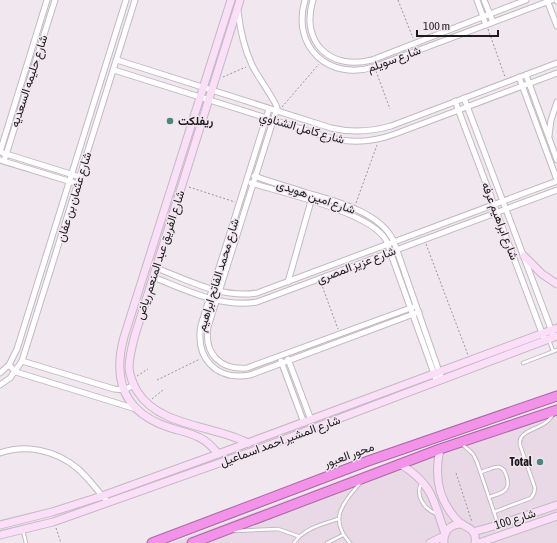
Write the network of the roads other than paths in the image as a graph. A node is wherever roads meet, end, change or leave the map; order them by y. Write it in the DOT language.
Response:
graph roads {
  1 [pos="47,0"];
  2 [pos="54,0"];
  3 [pos="126,0"];
  4 [pos="135,0"];
  5 [pos="231,0"];
  6 [pos="240,0"];
  7 [pos="305,0"];
  8 [pos="313,0"];
  9 [pos="477,0"];
  10 [pos="484,0"];
  11 [pos="526,0"];
  12 [pos="549,0"];
  13 [pos="237,8"];
  14 [pos="490,14"];
  15 [pos="483,17"];
  16 [pos="493,22"];
  17 [pos="486,25"];
  18 [pos="557,26"];
  19 [pos="117,60"];
  20 [pos="557,63"];
  21 [pos="114,70"];
  22 [pos="557,73"];
  23 [pos="526,74"];
  24 [pos="519,77"];
  25 [pos="529,84"];
  26 [pos="522,86"];
  27 [pos="204,88"];
  28 [pos="212,90"];
  29 [pos="201,97"];
  30 [pos="464,98"];
  31 [pos="209,100"];
  32 [pos="455,101"];
  33 [pos="557,102"];
  34 [pos="468,107"];
  35 [pos="269,109"];
  36 [pos="459,110"];
  37 [pos="277,111"];
  38 [pos="266,118"];
  39 [pos="273,120"];
  40 [pos="549,137"];
  41 [pos="0,152"];
  42 [pos="6,154"];
  43 [pos="2,160"];
  44 [pos="557,160"];
  45 [pos="71,174"];
  46 [pos="249,174"];
  47 [pos="255,176"];
  48 [pos="80,177"];
  49 [pos="557,180"];
  50 [pos="69,181"];
  51 [pos="246,182"];
  52 [pos="78,184"];
  53 [pos="253,184"];
  54 [pos="557,190"];
  55 [pos="311,201"];
  56 [pos="503,201"];
  57 [pos="494,204"];
  58 [pos="506,209"];
  59 [pos="497,212"];
  60 [pos="394,242"];
  61 [pos="387,244"];
  62 [pos="397,250"];
  63 [pos="390,252"];
  64 [pos="524,256"];
  65 [pos="156,268"];
  66 [pos="405,274"];
  67 [pos="398,277"];
  68 [pos="153,278"];
  69 [pos="288,282"];
  70 [pos="557,284"];
  71 [pos="212,289"];
  72 [pos="219,291"];
  73 [pos="209,298"];
  74 [pos="216,300"];
  75 [pos="416,306"];
  76 [pos="410,308"];
  77 [pos="419,312"];
  78 [pos="412,315"];
  79 [pos="387,317"];
  80 [pos="389,323"];
  81 [pos="554,329"];
  82 [pos="542,333"];
  83 [pos="551,338"];
  84 [pos="557,350"];
  85 [pos="553,352"];
  86 [pos="286,354"];
  87 [pos="279,356"];
  88 [pos="22,361"];
  89 [pos="289,361"];
  90 [pos="282,363"];
  91 [pos="523,363"];
  92 [pos="9,364"];
  93 [pos="16,372"];
  94 [pos="437,373"];
  95 [pos="0,374"];
  96 [pos="440,381"];
  97 [pos="133,382"];
  98 [pos="0,385"];
  99 [pos="124,390"];
  100 [pos="301,392"];
  101 [pos="294,394"];
  102 [pos="557,396"];
  103 [pos="137,409"];
  104 [pos="155,410"];
  105 [pos="555,410"];
  106 [pos="149,419"];
  107 [pos="311,420"];
  108 [pos="304,423"];
  109 [pos="460,442"];
  110 [pos="248,443"];
  111 [pos="440,449"];
  112 [pos="0,453"];
  113 [pos="218,454"];
  114 [pos="400,464"];
  115 [pos="481,472"];
  116 [pos="366,477"];
  117 [pos="422,481"];
  118 [pos="102,496"];
  119 [pos="489,497"];
  120 [pos="108,502"];
  121 [pos="557,505"];
  122 [pos="494,512"];
  123 [pos="438,514"];
  124 [pos="557,516"];
  125 [pos="338,519"];
  126 [pos="462,524"];
  127 [pos="0,525"];
  128 [pos="498,525"];
  129 [pos="23,530"];
  130 [pos="472,530"];
  131 [pos="223,531"];
  132 [pos="0,535"];
  133 [pos="342,535"];
  134 [pos="298,536"];
  135 [pos="444,538"];
  136 [pos="26,543"];
  137 [pos="152,543"];
  138 [pos="192,543"];
  139 [pos="294,543"];
  140 [pos="327,543"];
  141 [pos="350,543"];
  142 [pos="430,543"];
  143 [pos="475,543"];
  144 [pos="479,543"];
  1 -- 41 [label="street, شارع حليمه السعديه"];
  2 -- 42 [label="street, شارع حليمه السعديه"];
  3 -- 45 [label="street, شارع عثمان بن عفان"];
  4 -- 19 [label="street, شارع عثمان بن عفان"];
  5 -- 27 [label="street, شارع الفريق عبد المنعم رياض"];
  6 -- 13 [label="street, شارع الفريق عبد المنعم رياض"];
  7 -- 17 [label="street, شارع سويلم"];
  8 -- 15 [label="street, شارع سويلم"];
  9 -- 15 [label="street"];
  10 -- 14 [label="street"];
  11 -- 14 [label="street, شارع سويلم"];
  12 -- 16 [label="street, شارع سويلم"];
  12 -- 18 [label="street"];
  13 -- 28 [label="street, شارع الفريق عبد المنعم رياض"];
  13 -- 37 [label="street"];
  14 -- 15 [label="street, شارع سويلم"];
  14 -- 16 [label="street"];
  15 -- 17 [label="street"];
  16 -- 17 [label="street, شارع سويلم"];
  19 -- 21 [label="street, شارع عثمان بن عفان"];
  19 -- 27 [label="street, شارع كامل الشناوي"];
  20 -- 23 [label="street, شارع كامل الشناوي"];
  21 -- 29 [label="street, شارع كامل الشناوي"];
  21 -- 48 [label="street, شارع عثمان بن عفان"];
  22 -- 25 [label="street, شارع كامل الشناوي"];
  23 -- 24 [label="street, شارع كامل الشناوي"];
  23 -- 25 [label="street"];
  24 -- 26 [label="street"];
  24 -- 30 [label="street, شارع كامل الشناوي"];
  25 -- 26 [label="street, شارع كامل الشناوي"];
  25 -- 40 [label="street"];
  26 -- 34 [label="street, شارع كامل الشناوي"];
  26 -- 49 [label="street"];
  27 -- 28 [label="street, شارع كامل الشناوي"];
  27 -- 29 [label="street, شارع الفريق عبد المنعم رياض"];
  28 -- 31 [label="street, شارع الفريق عبد المنعم رياض"];
  28 -- 35 [label="street, شارع كامل الشناوي"];
  29 -- 31 [label="street, شارع كامل الشناوي"];
  29 -- 99 [label="street, شارع الفريق عبد المنعم رياض"];
  30 -- 32 [label="street, شارع كامل الشناوي"];
  30 -- 34 [label="street, شارع ابراهيم عرفه"];
  31 -- 38 [label="street, شارع كامل الشناوي"];
  31 -- 65 [label="street, شارع الفريق عبد المنعم رياض"];
  32 -- 36 [label="street, شارع ابراهيم عرفه"];
  32 -- 37 [label="street, شارع كامل الشناوي"];
  33 -- 40 [label="street"];
  34 -- 36 [label="street, شارع كامل الشناوي"];
  34 -- 56 [label="street, شارع ابراهيم عرفه"];
  35 -- 37 [label="street, شارع كامل الشناوي"];
  35 -- 38 [label="street, شارع محمد الفاتح ابراهيم"];
  36 -- 39 [label="street, شارع كامل الشناوي"];
  36 -- 57 [label="street, شارع ابراهيم عرفه"];
  37 -- 39 [label="street, شارع محمد الفاتح ابراهيم"];
  38 -- 39 [label="street, شارع كامل الشناوي"];
  38 -- 46 [label="street, شارع محمد الفاتح ابراهيم"];
  39 -- 47 [label="street, شارع محمد الفاتح ابراهيم"];
  40 -- 44 [label="street"];
  41 -- 42 [label="street"];
  42 -- 43 [label="street, شارع حليمه السعديه"];
  42 -- 45 [label="street"];
  43 -- 50 [label="street"];
  45 -- 48 [label="street"];
  45 -- 50 [label="street, شارع عثمان بن عفان"];
  46 -- 47 [label="street, شارع امين هويدى"];
  46 -- 51 [label="street, شارع محمد الفاتح ابراهيم"];
  47 -- 53 [label="street, شارع محمد الفاتح ابراهيم"];
  47 -- 60 [label="street, شارع امين هويدى"];
  48 -- 52 [label="street, شارع عثمان بن عفان"];
  49 -- 56 [label="street, شارع عزيز المصرى"];
  50 -- 52 [label="street"];
  50 -- 92 [label="street, شارع عثمان بن عفان"];
  51 -- 53 [label="street, شارع امين هويدى"];
  51 -- 71 [label="street, شارع محمد الفاتح ابراهيم"];
  52 -- 88 [label="street, شارع عثمان بن عفان"];
  53 -- 55 [label="street, شارع امين هويدى"];
  53 -- 72 [label="street, شارع محمد الفاتح ابراهيم"];
  54 -- 58 [label="street, شارع عزيز المصرى"];
  55 -- 61 [label="street, شارع امين هويدى"];
  55 -- 69 [label="street"];
  56 -- 57 [label="street, شارع عزيز المصرى"];
  56 -- 58 [label="street, شارع ابراهيم عرفه"];
  57 -- 59 [label="street, شارع ابراهيم عرفه"];
  57 -- 60 [label="street, شارع عزيز المصرى"];
  58 -- 59 [label="street, شارع عزيز المصرى"];
  58 -- 64 [label="street, شارع ابراهيم عرفه"];
  59 -- 62 [label="street, شارع عزيز المصرى"];
  59 -- 82 [label="street, شارع ابراهيم عرفه"];
  60 -- 61 [label="street, شارع عزيز المصرى"];
  60 -- 62 [label="street, شارع امين هويدى"];
  61 -- 63 [label="street, شارع امين هويدى"];
  61 -- 69 [label="street, شارع عزيز المصرى"];
  62 -- 63 [label="street, شارع عزيز المصرى"];
  62 -- 66 [label="street, شارع امين هويدى"];
  63 -- 67 [label="street, شارع امين هويدى"];
  63 -- 74 [label="street, شارع عزيز المصرى"];
  64 -- 70 [label="street"];
  64 -- 81 [label="street, شارع ابراهيم عرفه"];
  65 -- 68 [label="street, شارع الفريق عبد المنعم رياض"];
  65 -- 71 [label="street, شارع عزيز المصرى"];
  66 -- 67 [label="street"];
  66 -- 75 [label="street, شارع امين هويدى"];
  67 -- 76 [label="street, شارع امين هويدى"];
  68 -- 73 [label="street, شارع عزيز المصرى"];
  68 -- 97 [label="street, شارع الفريق عبد المنعم رياض"];
  69 -- 72 [label="street, شارع عزيز المصرى"];
  71 -- 72 [label="street, شارع عزيز المصرى"];
  71 -- 73 [label="street, شارع محمد الفاتح ابراهيم"];
  72 -- 74 [label="street, شارع محمد الفاتح ابراهيم"];
  73 -- 74 [label="street, شارع عزيز المصرى"];
  73 -- 90 [label="street, شارع محمد الفاتح ابراهيم"];
  74 -- 87 [label="street, شارع محمد الفاتح ابراهيم"];
  75 -- 76 [label="street, شارع محمد الفاتح ابراهيم"];
  75 -- 77 [label="street, شارع امين هويدى"];
  76 -- 78 [label="street, شارع امين هويدى"];
  76 -- 79 [label="street, شارع محمد الفاتح ابراهيم"];
  77 -- 78 [label="street"];
  77 -- 94 [label="street, شارع امين هويدى"];
  78 -- 80 [label="street"];
  78 -- 94 [label="street, شارع امين هويدى"];
  79 -- 80 [label="street"];
  79 -- 86 [label="street, شارع محمد الفاتح ابراهيم"];
  80 -- 89 [label="street"];
  81 -- 82 [label="street, شارع المشير احمد اسماعيل"];
  81 -- 83 [label="street, شارع ابراهيم عرفه"];
  82 -- 83 [label="street, شارع ابراهيم عرفه"];
  82 -- 94 [label="street, شارع المشير احمد اسماعيل"];
  83 -- 85 [label="lane"];
  83 -- 96 [label="street, شارع المشير احمد اسماعيل"];
  84 -- 85 [label="lane"];
  85 -- 91 [label="lane"];
  86 -- 87 [label="street, شارع محمد الفاتح ابراهيم"];
  86 -- 89 [label="street"];
  87 -- 90 [label="street"];
  88 -- 93 [label="street, شارع عثمان بن عفان"];
  88 -- 99 [label="street"];
  89 -- 90 [label="street"];
  89 -- 100 [label="street"];
  90 -- 101 [label="street"];
  92 -- 93 [label="street"];
  92 -- 95 [label="street, شارع عثمان بن عفان"];
  93 -- 98 [label="street, شارع عثمان بن عفان"];
  93 -- 103 [label="street"];
  94 -- 96 [label="street, شارع امين هويدى"];
  94 -- 107 [label="street, شارع المشير احمد اسماعيل"];
  96 -- 120 [label="street, شارع المشير احمد اسماعيل"];
  97 -- 99 [label="street"];
  97 -- 104 [label="street"];
  99 -- 103 [label="street, شارع الفريق عبد المنعم رياض"];
  100 -- 101 [label="street"];
  100 -- 107 [label="street"];
  101 -- 108 [label="street"];
  102 -- 137 [label="highway, محور العبور"];
  103 -- 106 [label="street, شارع الفريق عبد المنعم رياض"];
  104 -- 106 [label="street"];
  104 -- 110 [label="street"];
  105 -- 109 [label="highway"];
  105 -- 122 [label="lane"];
  106 -- 113 [label="street, شارع الفريق عبد المنعم رياض"];
  107 -- 108 [label="street, شارع المشير احمد اسماعيل"];
  108 -- 110 [label="street, شارع المشير احمد اسماعيل"];
  109 -- 111 [label="highway"];
  109 -- 115 [label="lane"];
  110 -- 113 [label="street, شارع المشير احمد اسماعيل"];
  111 -- 114 [label="highway"];
  111 -- 126 [label="street"];
  112 -- 118 [label="street"];
  113 -- 118 [label="street, شارع المشير احمد اسماعيل"];
  114 -- 116 [label="highway"];
  114 -- 117 [label="street"];
  115 -- 119 [label="lane"];
  115 -- 119 [label="lane"];
  116 -- 125 [label="lane"];
  116 -- 131 [label="highway"];
  117 -- 123 [label="street"];
  117 -- 123 [label="lane"];
  118 -- 120 [label="street"];
  118 -- 127 [label="street, شارع المشير احمد اسماعيل"];
  119 -- 122 [label="lane"];
  120 -- 129 [label="street, شارع المشير احمد اسماعيل"];
  121 -- 128 [label="street, شارع 100"];
  122 -- 128 [label="lane"];
  123 -- 135 [label="street"];
  124 -- 144 [label="street, شارع 100"];
  125 -- 133 [label="lane"];
  125 -- 134 [label="lane"];
  126 -- 130 [label="street"];
  126 -- 135 [label="street"];
  128 -- 130 [label="street, شارع 100"];
  129 -- 132 [label="street, شارع المشير احمد اسماعيل"];
  129 -- 136 [label="lane"];
  130 -- 143 [label="street"];
  131 -- 134 [label="lane"];
  131 -- 138 [label="highway"];
  133 -- 140 [label="lane"];
  133 -- 141 [label="lane"];
  134 -- 139 [label="lane"];
  135 -- 142 [label="street"];
}
